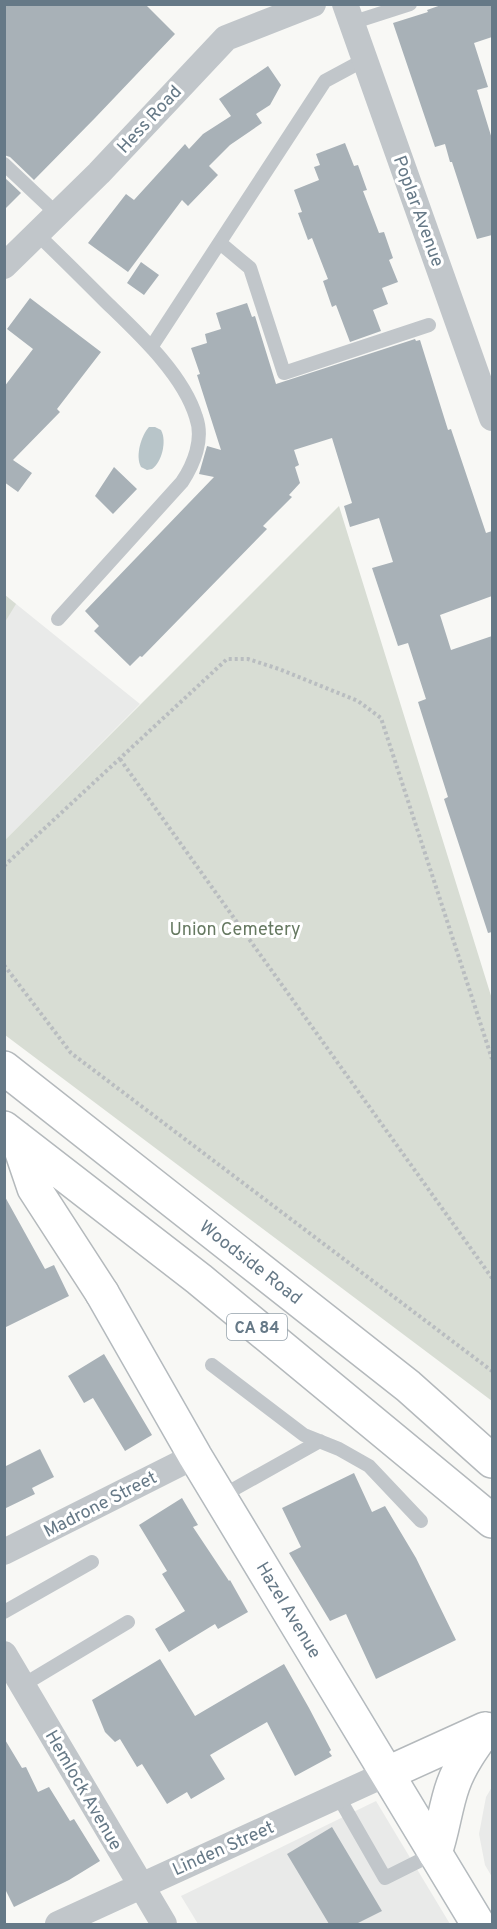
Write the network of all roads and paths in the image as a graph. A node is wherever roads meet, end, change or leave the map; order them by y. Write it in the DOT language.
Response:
graph roads {
  1 [pos="313,4"];
  2 [pos="410,4"];
  3 [pos="348,14"];
  4 [pos="364,60"];
  5 [pos="4,164"];
  6 [pos="57,214"];
  7 [pos="37,234"];
  8 [pos="220,243"];
  9 [pos="6,262"];
  10 [pos="429,325"];
  11 [pos="152,346"];
  12 [pos="492,418"];
  13 [pos="58,619"];
  14 [pos="120,759"];
  15 [pos="4,867"];
  16 [pos="4,965"];
  17 [pos="492,1059"];
  18 [pos="4,1068"];
  19 [pos="11,1133"];
  20 [pos="492,1278"];
  21 [pos="212,1365"];
  22 [pos="492,1371"];
  23 [pos="408,1386"];
  24 [pos="320,1441"];
  25 [pos="492,1444"];
  26 [pos="195,1456"];
  27 [pos="492,1461"];
  28 [pos="220,1497"];
  29 [pos="421,1521"];
  30 [pos="492,1521"];
  31 [pos="4,1552"];
  32 [pos="92,1562"];
  33 [pos="4,1612"];
  34 [pos="128,1622"];
  35 [pos="4,1654"];
  36 [pos="23,1685"];
  37 [pos="489,1727"];
  38 [pos="388,1773"];
  39 [pos="338,1796"];
  40 [pos="435,1853"];
  41 [pos="140,1886"];
  42 [pos="58,1924"];
  43 [pos="164,1924"];
  44 [pos="478,1924"];
  1 -- 6 [label="street, Hess Road"];
  2 -- 3 [label="lane"];
  3 -- 4 [label="street, Poplar Avenue"];
  4 -- 8 [label="lane"];
  4 -- 12 [label="street, Poplar Avenue"];
  5 -- 6 [label="lane"];
  6 -- 7 [label="street, Hess Road"];
  7 -- 9 [label="street, Hess Road"];
  7 -- 11 [label="lane"];
  8 -- 10 [label="lane"];
  8 -- 11 [label="lane"];
  11 -- 13 [label="lane"];
  14 -- 15 [label="path"];
  14 -- 17 [label="path"];
  14 -- 20 [label="path"];
  16 -- 22 [label="path"];
  18 -- 23 [label="main road, Woodside Road / CA 84"];
  19 -- 26 [label="main road, Hazel Avenue"];
  19 -- 30 [label="main road, CA 84"];
  21 -- 24 [label="lane"];
  23 -- 25 [label="main road"];
  23 -- 27 [label="main road, Woodside Road / CA 84"];
  24 -- 28 [label="lane"];
  24 -- 29 [label="lane"];
  26 -- 28 [label="main road, Hazel Avenue"];
  26 -- 31 [label="street, Madrone Street"];
  28 -- 38 [label="main road, Hazel Avenue"];
  32 -- 33 [label="lane"];
  34 -- 36 [label="lane"];
  35 -- 36 [label="street, Hemlock Avenue"];
  36 -- 41 [label="street, Hemlock Avenue"];
  37 -- 38 [label="main road"];
  37 -- 40 [label="main road"];
  38 -- 39 [label="street, Linden Street"];
  38 -- 40 [label="main road, Hazel Avenue"];
  39 -- 40 [label="lane"];
  39 -- 41 [label="street, Linden Street"];
  40 -- 44 [label="main road, Hazel Avenue"];
  41 -- 42 [label="street, Linden Street"];
  41 -- 43 [label="street, Hemlock Avenue"];
}
